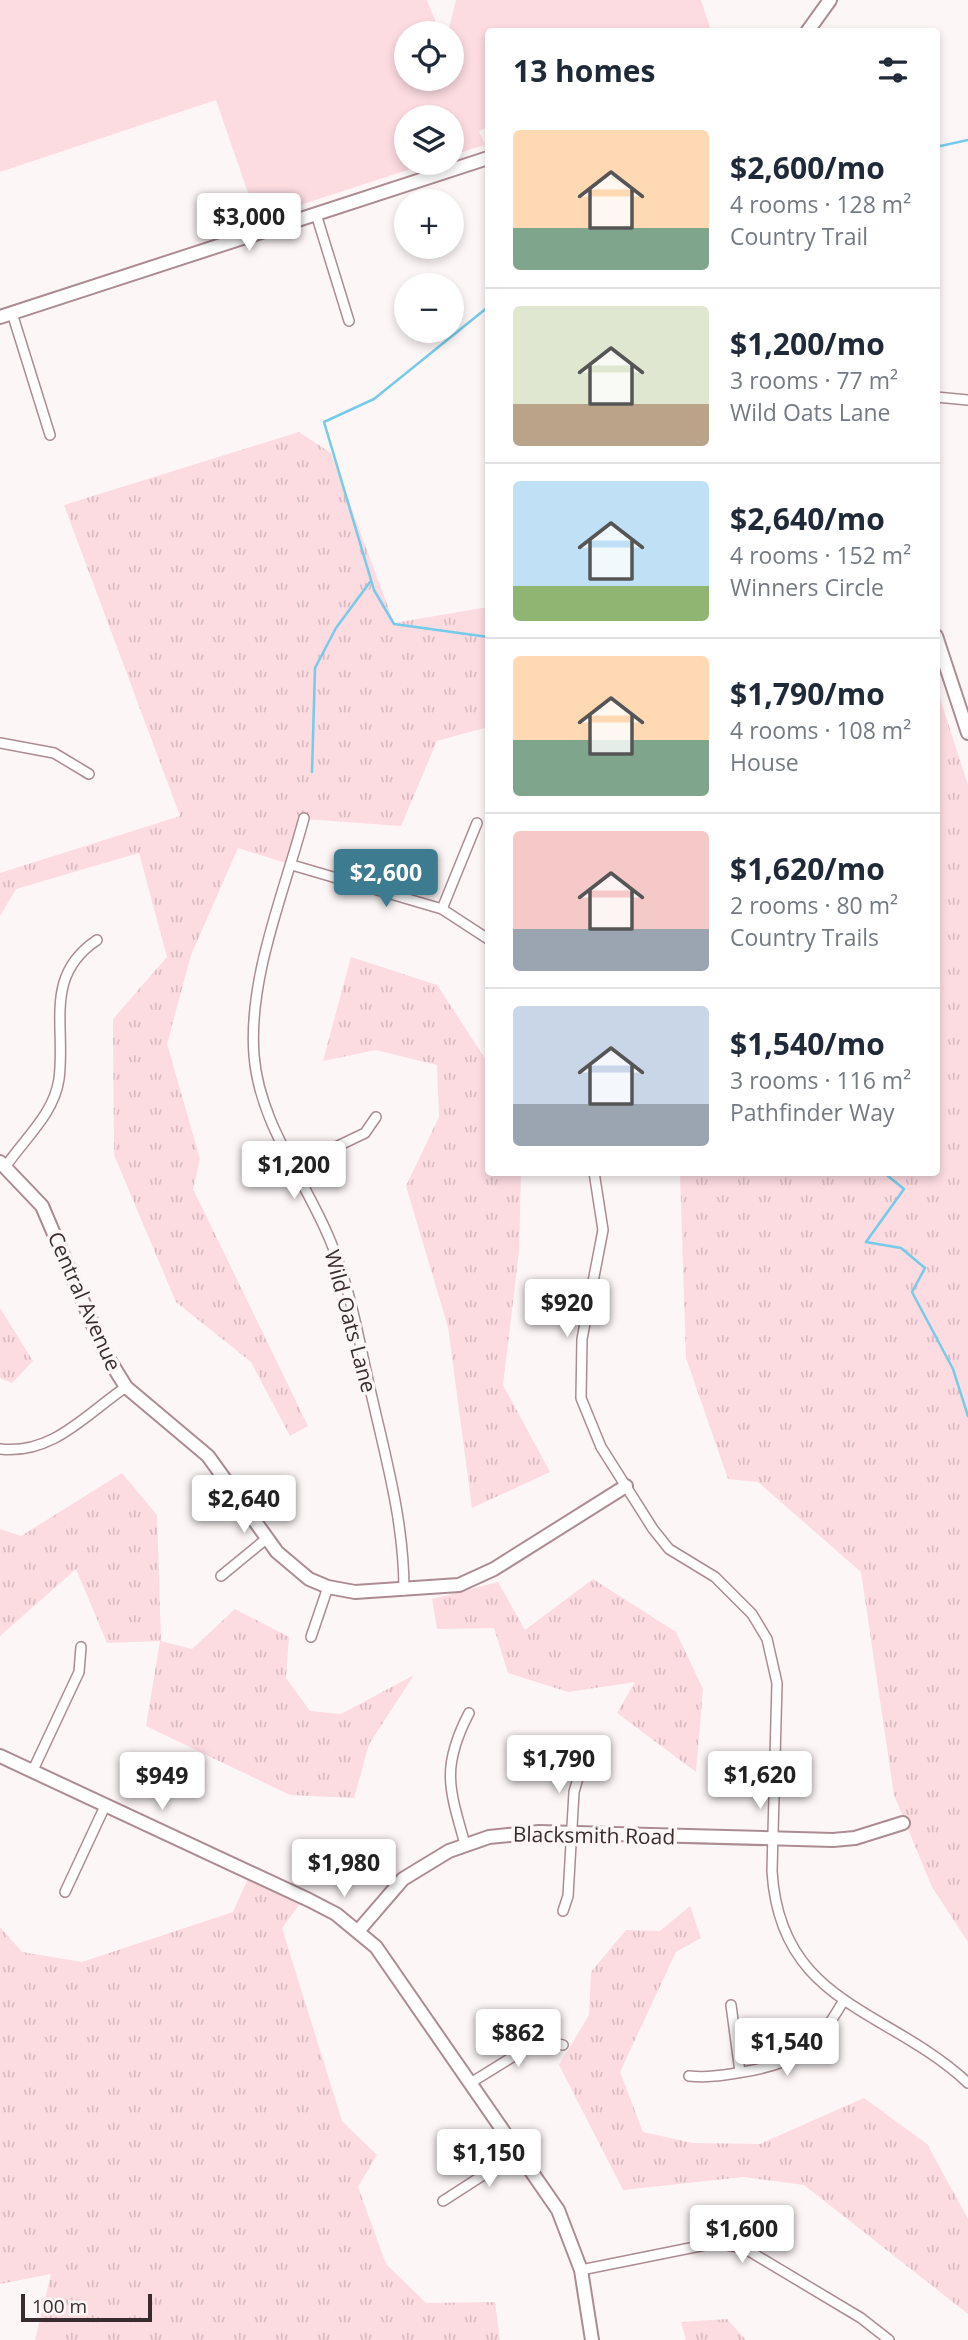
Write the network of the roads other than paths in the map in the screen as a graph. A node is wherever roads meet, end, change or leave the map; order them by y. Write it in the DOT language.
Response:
graph roads {
  1 [pos="830,0"];
  2 [pos="810,28"];
  3 [pos="485,159"];
  4 [pos="316,214"];
  5 [pos="6,315"];
  6 [pos="349,321"];
  7 [pos="940,397"];
  8 [pos="968,400"];
  9 [pos="50,435"];
  10 [pos="940,648"];
  11 [pos="968,733"];
  12 [pos="0,743"];
  13 [pos="89,774"];
  14 [pos="304,818"];
  15 [pos="477,823"];
  16 [pos="292,865"];
  17 [pos="442,909"];
  18 [pos="485,937"];
  19 [pos="97,940"];
  20 [pos="376,1117"];
  21 [pos="3,1164"];
  22 [pos="294,1167"];
  23 [pos="595,1176"];
  24 [pos="126,1387"];
  25 [pos="0,1449"];
  26 [pos="626,1486"];
  27 [pos="266,1539"];
  28 [pos="222,1576"];
  29 [pos="328,1587"];
  30 [pos="404,1590"];
  31 [pos="311,1637"];
  32 [pos="81,1647"];
  33 [pos="469,1713"];
  34 [pos="0,1756"];
  35 [pos="582,1764"];
  36 [pos="33,1770"];
  37 [pos="106,1804"];
  38 [pos="904,1823"];
  39 [pos="572,1833"];
  40 [pos="774,1839"];
  41 [pos="465,1844"];
  42 [pos="65,1892"];
  43 [pos="563,1911"];
  44 [pos="359,1930"];
  45 [pos="844,2000"];
  46 [pos="730,2005"];
  47 [pos="563,2045"];
  48 [pos="740,2072"];
  49 [pos="689,2076"];
  50 [pos="472,2082"];
  51 [pos="968,2083"];
  52 [pos="519,2152"];
  53 [pos="443,2201"];
  54 [pos="581,2270"];
  55 [pos="592,2340"];
  56 [pos="888,2340"];
  1 -- 2 [label="street"];
  3 -- 4 [label="street"];
  4 -- 5 [label="street"];
  4 -- 6 [label="street"];
  5 -- 9 [label="street"];
  7 -- 8 [label="street"];
  10 -- 11 [label="street"];
  12 -- 13 [label="street"];
  14 -- 16 [label="street, Wild Oats Lane"];
  15 -- 17 [label="street"];
  16 -- 17 [label="street"];
  16 -- 22 [label="street, Wild Oats Lane"];
  17 -- 18 [label="street"];
  19 -- 21 [label="street"];
  20 -- 22 [label="street"];
  21 -- 24 [label="street, Central Avenue"];
  22 -- 30 [label="street, Wild Oats Lane"];
  23 -- 26 [label="street"];
  24 -- 25 [label="street"];
  24 -- 27 [label="street, Central Avenue"];
  26 -- 30 [label="street, Central Avenue"];
  26 -- 40 [label="street"];
  27 -- 28 [label="street"];
  27 -- 29 [label="street, Central Avenue"];
  29 -- 30 [label="street, Central Avenue"];
  29 -- 31 [label="street"];
  32 -- 36 [label="street"];
  33 -- 41 [label="street"];
  34 -- 36 [label="street"];
  35 -- 39 [label="street"];
  36 -- 37 [label="street"];
  37 -- 42 [label="street"];
  37 -- 44 [label="street"];
  38 -- 40 [label="street, Blacksmith Road"];
  39 -- 40 [label="street, Blacksmith Road"];
  39 -- 41 [label="street, Blacksmith Road"];
  39 -- 43 [label="street"];
  40 -- 45 [label="street"];
  41 -- 44 [label="street, Blacksmith Road"];
  44 -- 50 [label="street"];
  45 -- 48 [label="street"];
  45 -- 51 [label="street"];
  46 -- 48 [label="street"];
  47 -- 50 [label="street"];
  48 -- 49 [label="street"];
  50 -- 52 [label="street"];
  52 -- 53 [label="street"];
  52 -- 54 [label="street"];
  54 -- 55 [label="street"];
  54 -- 56 [label="street"];
}
